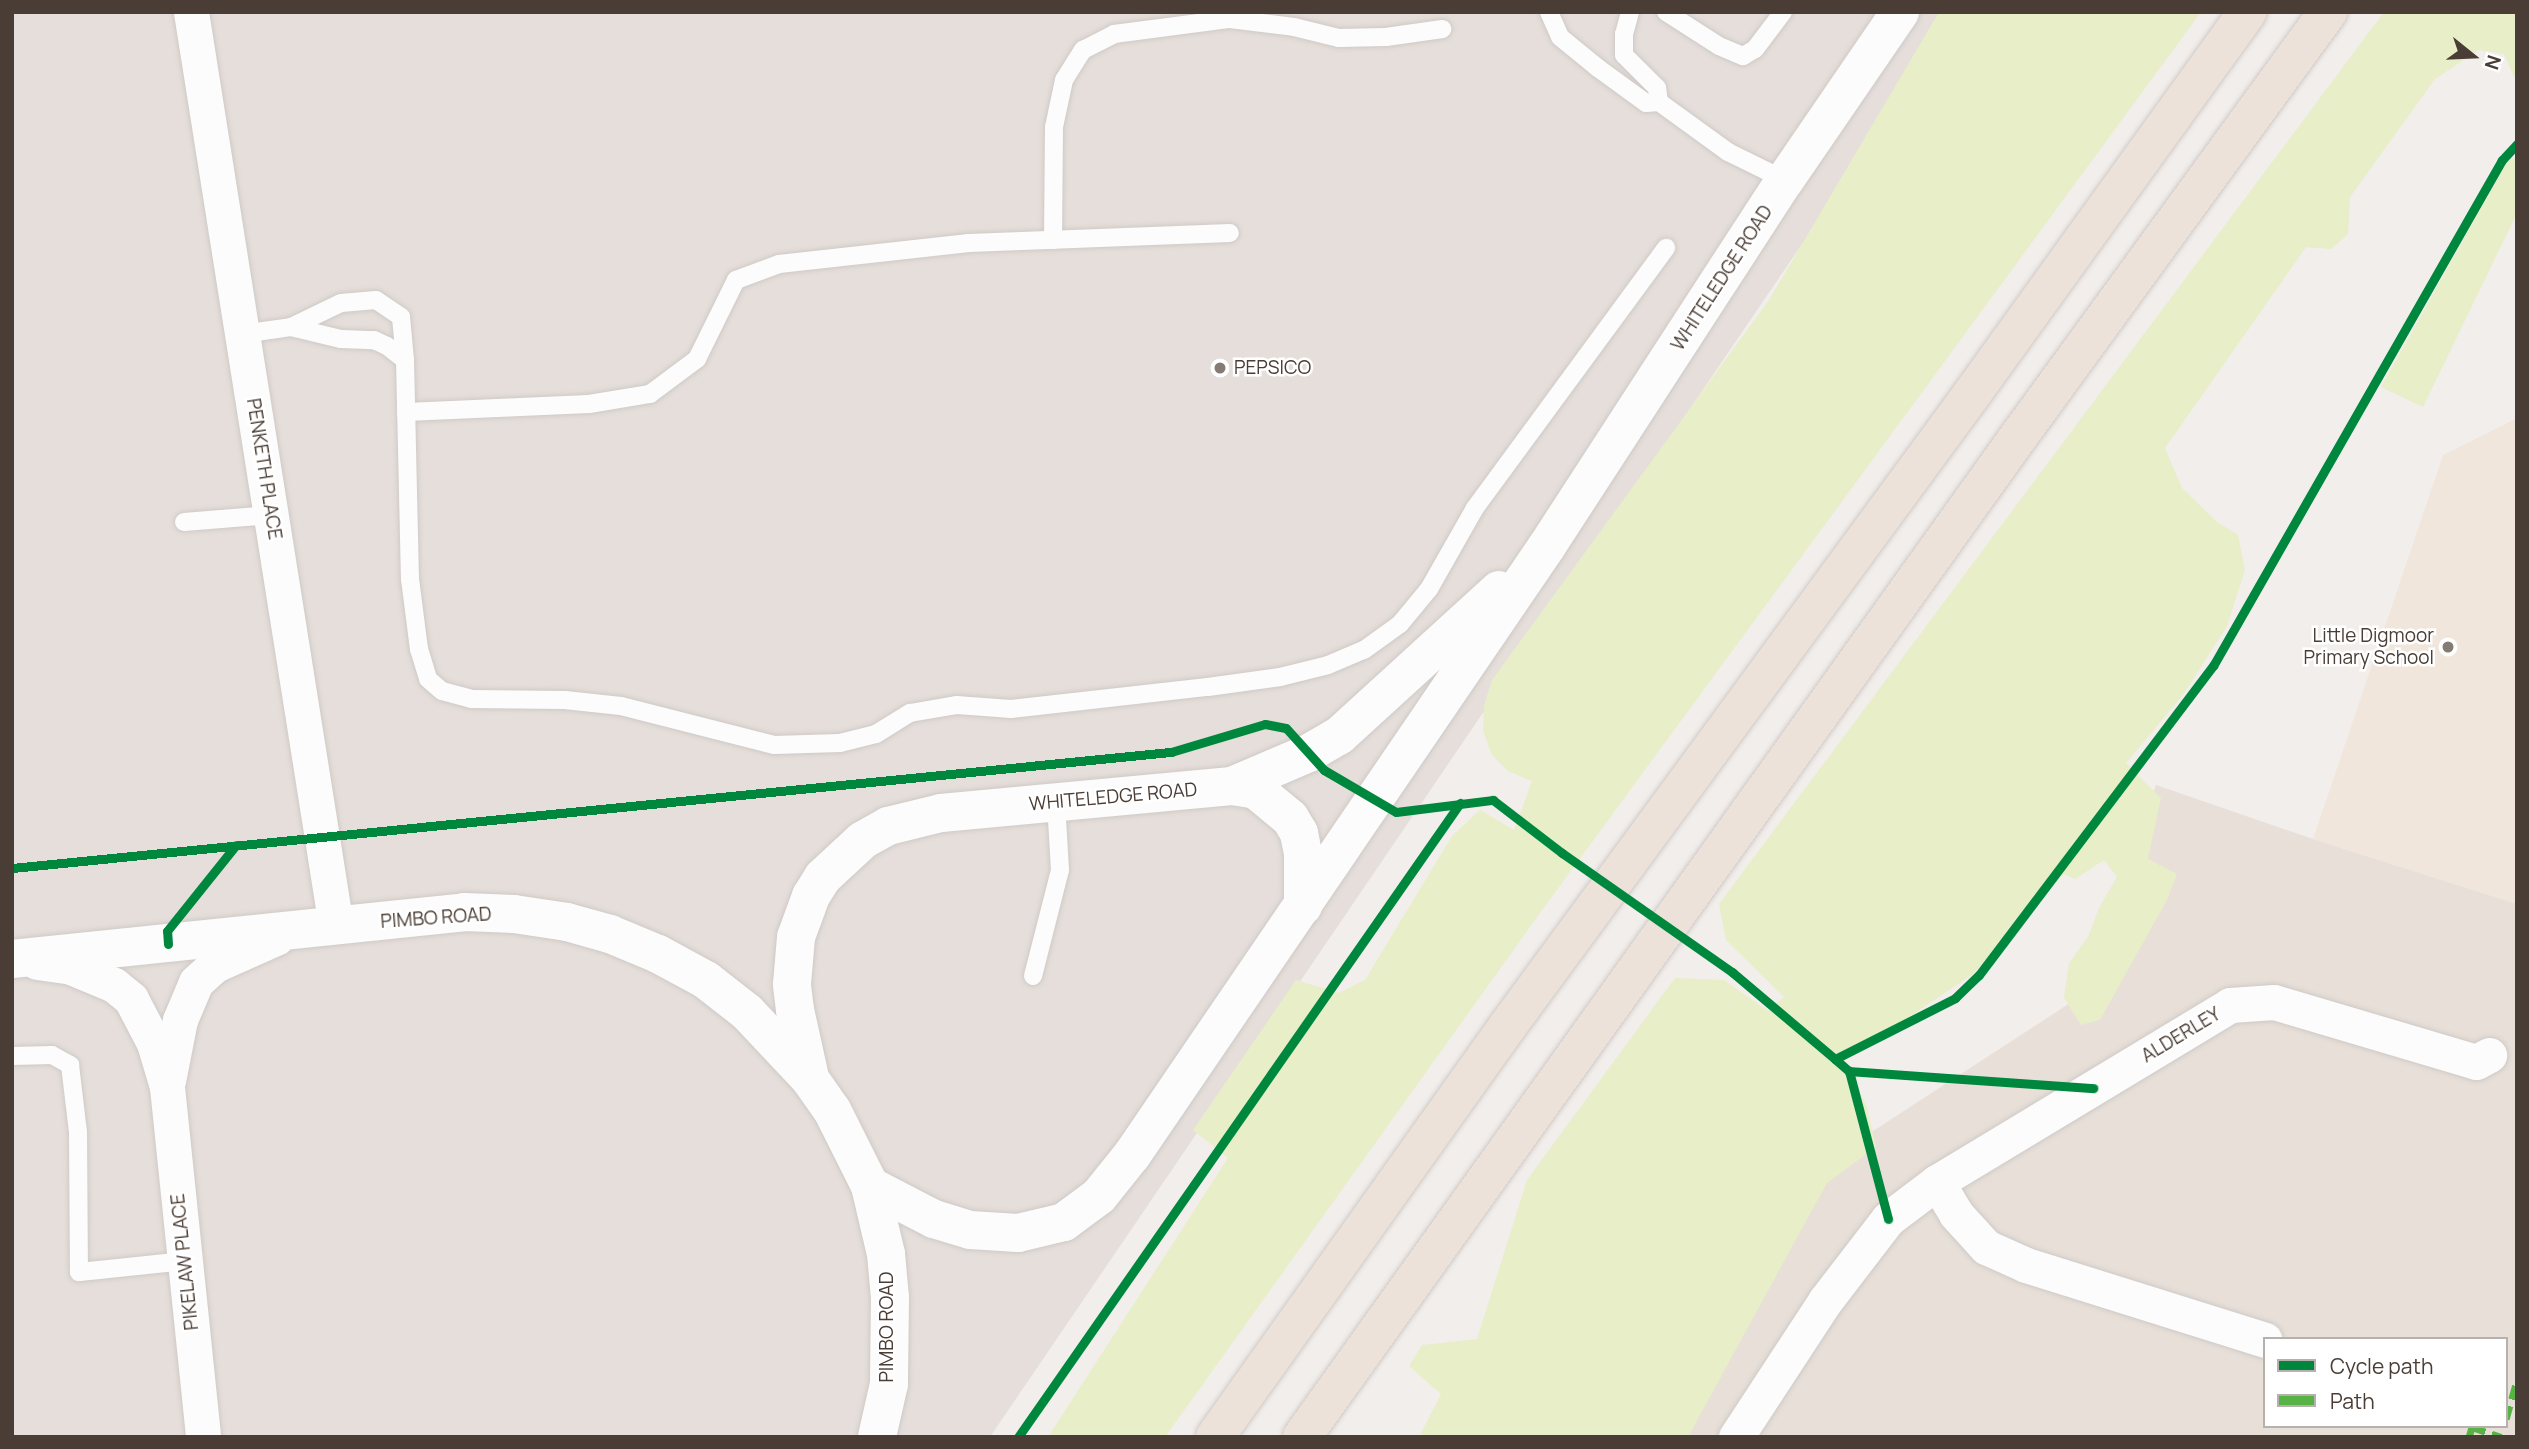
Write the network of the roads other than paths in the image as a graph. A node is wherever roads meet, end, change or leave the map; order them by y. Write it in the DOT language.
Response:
graph roads {
  1 [pos="191,12"];
  2 [pos="1549,12"];
  3 [pos="1630,12"];
  4 [pos="1666,12"];
  5 [pos="1783,12"];
  6 [pos="1900,12"];
  7 [pos="2248,12"];
  8 [pos="2328,12"];
  9 [pos="1442,29"];
  10 [pos="1659,102"];
  11 [pos="1785,180"];
  12 [pos="1230,233"];
  13 [pos="1052,240"];
  14 [pos="1666,248"];
  15 [pos="291,327"];
  16 [pos="242,334"];
  17 [pos="405,360"];
  18 [pos="406,412"];
  19 [pos="271,515"];
  20 [pos="184,522"];
  21 [pos="1548,546"];
  22 [pos="1232,786"];
  23 [pos="1056,803"];
  24 [pos="1303,906"];
  25 [pos="321,928"];
  26 [pos="12,960"];
  27 [pos="1033,976"];
  28 [pos="2489,1055"];
  29 [pos="12,1056"];
  30 [pos="810,1079"];
  31 [pos="167,1087"];
  32 [pos="1937,1182"];
  33 [pos="870,1186"];
  34 [pos="185,1261"];
  35 [pos="2263,1339"];
  36 [pos="203,1437"];
  37 [pos="877,1437"];
  38 [pos="1215,1437"];
  39 [pos="1302,1437"];
  40 [pos="1736,1437"];
  1 -- 16 [label="street, PENKETH PLACE"];
  2 -- 10 [label="lane"];
  3 -- 10 [label="lane"];
  4 -- 5 [label="lane"];
  6 -- 11 [label="street, WHITELEDGE ROAD"];
  7 -- 38 [label="highway"];
  8 -- 39 [label="highway"];
  9 -- 13 [label="lane"];
  10 -- 11 [label="lane"];
  11 -- 21 [label="street, WHITELEDGE ROAD"];
  12 -- 13 [label="lane"];
  13 -- 18 [label="lane"];
  14 -- 18 [label="lane"];
  15 -- 16 [label="lane"];
  15 -- 17 [label="lane"];
  15 -- 17 [label="lane"];
  16 -- 19 [label="street, PENKETH PLACE"];
  17 -- 18 [label="lane"];
  19 -- 20 [label="lane"];
  19 -- 25 [label="street, PENKETH PLACE"];
  21 -- 22 [label="street, WHITELEDGE ROAD"];
  21 -- 24 [label="street, WHITELEDGE ROAD"];
  22 -- 23 [label="street, WHITELEDGE ROAD"];
  22 -- 24 [label="street"];
  23 -- 27 [label="lane"];
  23 -- 30 [label="street, WHITELEDGE ROAD"];
  24 -- 33 [label="street, WHITELEDGE ROAD"];
  25 -- 26 [label="street, PIMBO ROAD"];
  25 -- 30 [label="street, PIMBO ROAD"];
  25 -- 31 [label="street, PIKELAW PLACE"];
  26 -- 31 [label="street, PIKELAW PLACE"];
  28 -- 32 [label="street, ALDERLEY"];
  29 -- 34 [label="lane"];
  30 -- 33 [label="street, PIMBO ROAD"];
  31 -- 34 [label="street, PIKELAW PLACE"];
  32 -- 35 [label="street"];
  32 -- 40 [label="street, ALDERLEY"];
  33 -- 37 [label="street, PIMBO ROAD"];
  34 -- 36 [label="street, PIKELAW PLACE"];
}
